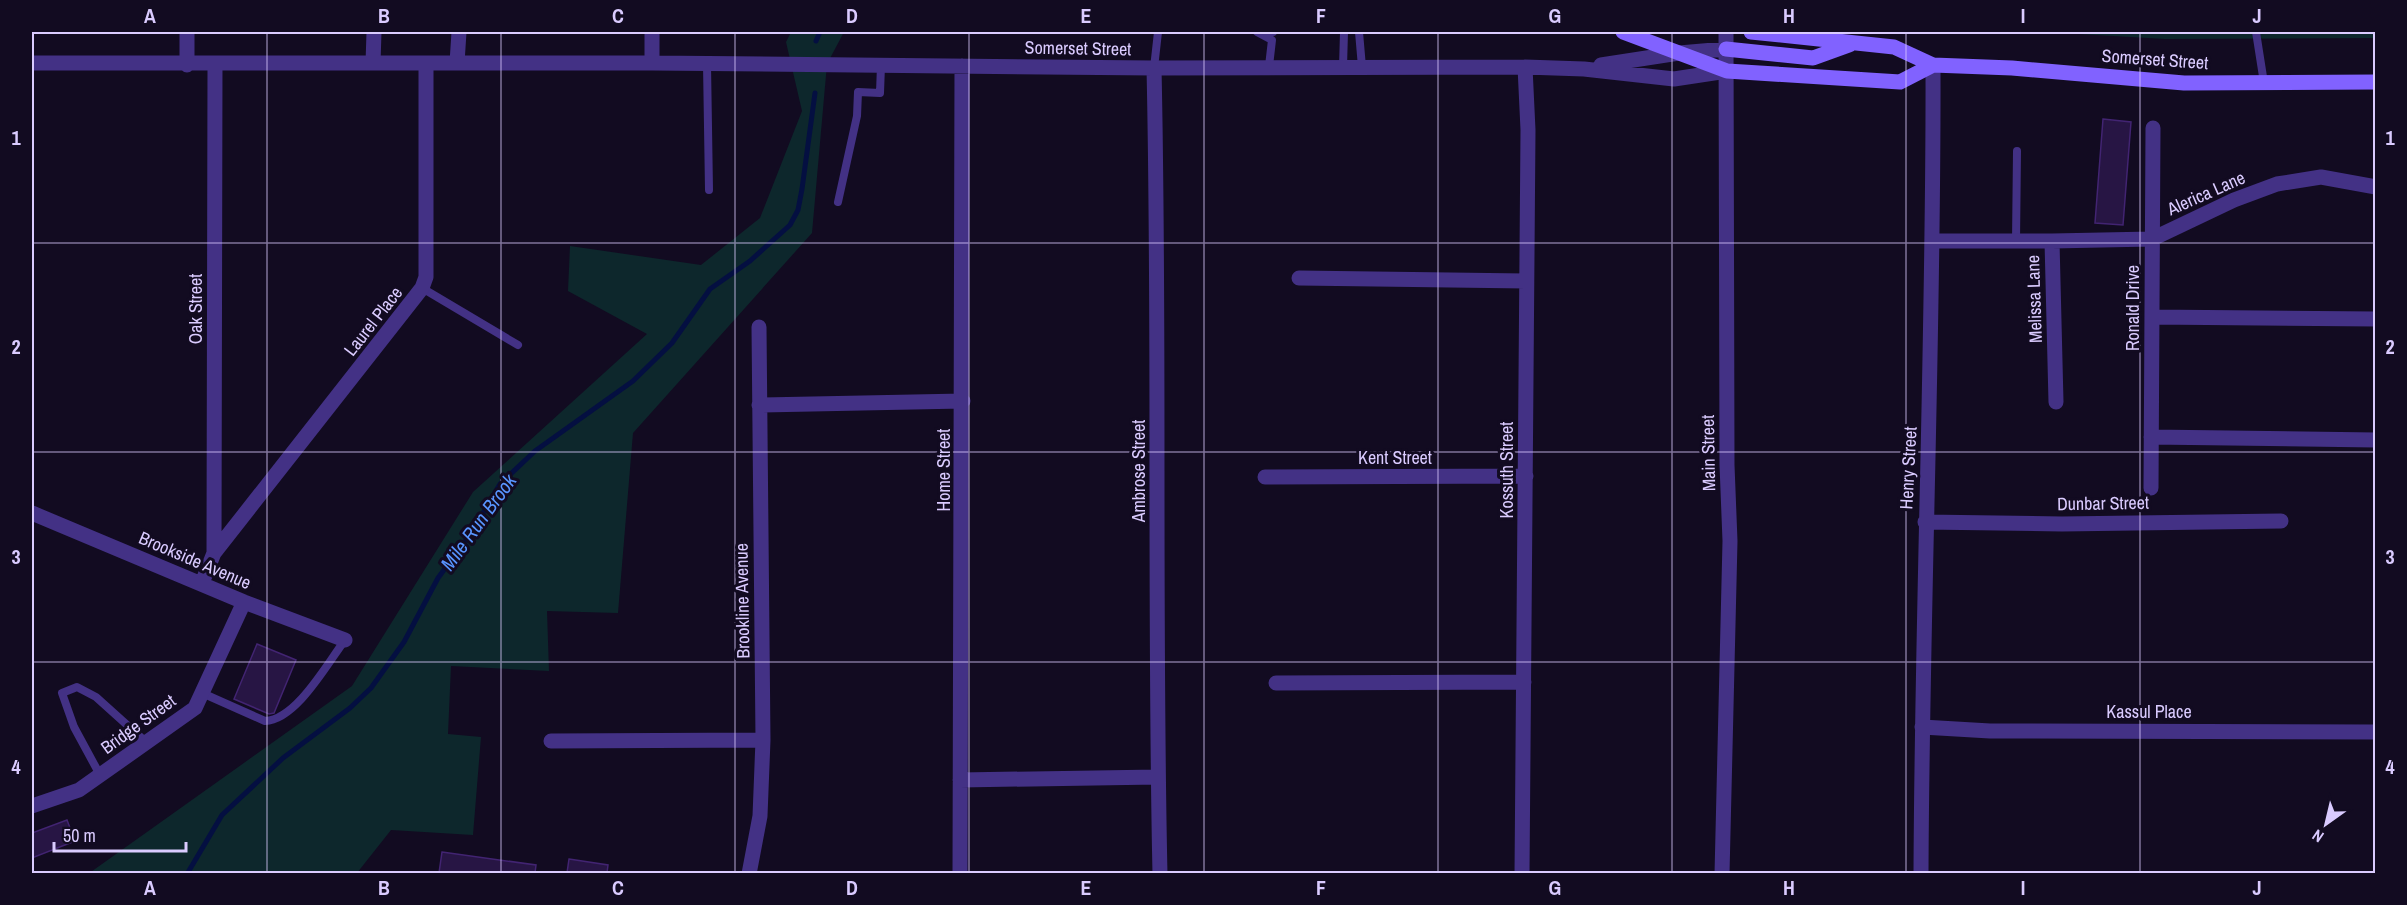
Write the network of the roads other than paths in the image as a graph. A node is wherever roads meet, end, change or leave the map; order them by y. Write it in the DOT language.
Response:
graph roads {
  1 [pos="187,32"];
  2 [pos="374,32"];
  3 [pos="459,32"];
  4 [pos="652,32"];
  5 [pos="1158,32"];
  6 [pos="1257,32"];
  7 [pos="1344,32"];
  8 [pos="1359,32"];
  9 [pos="1623,32"];
  10 [pos="1726,32"];
  11 [pos="1751,32"];
  12 [pos="2256,32"];
  13 [pos="1273,34"];
  14 [pos="1852,44"];
  15 [pos="1726,49"];
  16 [pos="1679,53"];
  17 [pos="32,63"];
  18 [pos="373,63"];
  19 [pos="458,63"];
  20 [pos="652,63"];
  21 [pos="187,64"];
  22 [pos="215,64"];
  23 [pos="426,64"];
  24 [pos="707,64"];
  25 [pos="881,65"];
  26 [pos="1933,65"];
  27 [pos="962,66"];
  28 [pos="1269,66"];
  29 [pos="1362,67"];
  30 [pos="1526,67"];
  31 [pos="1154,68"];
  32 [pos="1343,68"];
  33 [pos="1584,69"];
  34 [pos="1727,71"];
  35 [pos="2376,82"];
  36 [pos="2264,83"];
  37 [pos="2153,128"];
  38 [pos="2017,151"];
  39 [pos="2376,187"];
  40 [pos="709,190"];
  41 [pos="838,202"];
  42 [pos="2152,239"];
  43 [pos="1934,241"];
  44 [pos="2016,241"];
  45 [pos="2052,241"];
  46 [pos="1299,278"];
  47 [pos="1526,281"];
  48 [pos="422,288"];
  49 [pos="2152,317"];
  50 [pos="2376,319"];
  51 [pos="759,327"];
  52 [pos="518,345"];
  53 [pos="963,402"];
  54 [pos="2056,402"];
  55 [pos="759,405"];
  56 [pos="2151,437"];
  57 [pos="2376,440"];
  58 [pos="1526,476"];
  59 [pos="1265,477"];
  60 [pos="2151,488"];
  61 [pos="32,513"];
  62 [pos="2281,521"];
  63 [pos="1926,522"];
  64 [pos="214,553"];
  65 [pos="202,583"];
  66 [pos="244,602"];
  67 [pos="345,640"];
  68 [pos="1524,682"];
  69 [pos="1276,683"];
  70 [pos="202,693"];
  71 [pos="1922,727"];
  72 [pos="2376,732"];
  73 [pos="763,740"];
  74 [pos="551,741"];
  75 [pos="146,742"];
  76 [pos="99,776"];
  77 [pos="1158,777"];
  78 [pos="960,780"];
  79 [pos="32,806"];
  80 [pos="749,873"];
  81 [pos="960,873"];
  82 [pos="1160,873"];
  83 [pos="1522,873"];
  84 [pos="1722,873"];
  85 [pos="1921,873"];
  1 -- 21 [label="street"];
  2 -- 18 [label="street"];
  3 -- 19 [label="street"];
  4 -- 20 [label="street"];
  5 -- 31 [label="lane"];
  6 -- 13 [label="lane"];
  7 -- 32 [label="lane"];
  8 -- 29 [label="lane"];
  9 -- 16 [label="main road"];
  10 -- 15 [label="street, Main Street"];
  11 -- 14 [label="main road, Somerset Street"];
  12 -- 36 [label="lane"];
  13 -- 28 [label="lane"];
  14 -- 15 [label="main road"];
  14 -- 26 [label="main road, Somerset Street"];
  15 -- 16 [label="street, Somerset Street"];
  15 -- 34 [label="street, Main Street"];
  16 -- 33 [label="street, Somerset Street"];
  16 -- 34 [label="main road"];
  17 -- 21 [label="street, Somerset Street"];
  18 -- 22 [label="street, Somerset Street"];
  18 -- 23 [label="street, Somerset Street"];
  19 -- 20 [label="street, Somerset Street"];
  19 -- 23 [label="street, Somerset Street"];
  20 -- 24 [label="street, Somerset Street"];
  21 -- 22 [label="street, Somerset Street"];
  22 -- 64 [label="street, Oak Street"];
  23 -- 48 [label="street, Laurel Place"];
  24 -- 25 [label="street, Somerset Street"];
  24 -- 40 [label="lane"];
  25 -- 27 [label="street, Somerset Street"];
  25 -- 41 [label="lane"];
  26 -- 34 [label="main road, Somerset Street"];
  26 -- 36 [label="main road, Somerset Street"];
  26 -- 43 [label="street, Henry Street"];
  27 -- 31 [label="street, Somerset Street"];
  27 -- 53 [label="street, Home Street"];
  28 -- 31 [label="street, Somerset Street"];
  28 -- 32 [label="street, Somerset Street"];
  29 -- 30 [label="street, Somerset Street"];
  29 -- 32 [label="street, Somerset Street"];
  30 -- 33 [label="street, Somerset Street"];
  30 -- 47 [label="street, Kossuth Street"];
  31 -- 77 [label="street, Ambrose Street"];
  33 -- 34 [label="street, Somerset Street"];
  34 -- 84 [label="street, Main Street"];
  35 -- 36 [label="main road, Somerset Street"];
  37 -- 42 [label="street, Ronald Drive"];
  38 -- 44 [label="lane"];
  39 -- 42 [label="street, Alerica Lane"];
  42 -- 45 [label="street, Alerica Lane"];
  42 -- 49 [label="street, Ronald Drive"];
  43 -- 44 [label="street, Melissa Lane"];
  43 -- 63 [label="street, Henry Street"];
  44 -- 45 [label="street, Melissa Lane"];
  45 -- 54 [label="street, Melissa Lane"];
  46 -- 47 [label="street"];
  47 -- 58 [label="street, Kossuth Street"];
  48 -- 52 [label="lane"];
  48 -- 64 [label="street, Laurel Place"];
  49 -- 50 [label="street"];
  49 -- 56 [label="street, Ronald Drive"];
  51 -- 55 [label="street, Brookline Avenue"];
  53 -- 55 [label="street"];
  53 -- 78 [label="street, Home Street"];
  55 -- 73 [label="street, Brookline Avenue"];
  56 -- 57 [label="street"];
  56 -- 60 [label="street, Ronald Drive"];
  58 -- 59 [label="street, Kent Street"];
  58 -- 68 [label="street, Kossuth Street"];
  61 -- 65 [label="street, Brookside Avenue"];
  62 -- 63 [label="street, Dunbar Street"];
  63 -- 71 [label="street, Henry Street"];
  64 -- 65 [label="street"];
  65 -- 66 [label="street, Brookside Avenue"];
  66 -- 67 [label="street, Brookside Avenue"];
  66 -- 70 [label="street, Bridge Street"];
  67 -- 70 [label="lane"];
  68 -- 69 [label="street"];
  68 -- 83 [label="street, Kossuth Street"];
  70 -- 75 [label="street, Bridge Street"];
  71 -- 72 [label="street, Kassul Place"];
  71 -- 85 [label="street, Henry Street"];
  73 -- 74 [label="street"];
  73 -- 80 [label="street, Brookline Avenue"];
  75 -- 76 [label="street, Bridge Street"];
  75 -- 76 [label="lane"];
  76 -- 79 [label="street, Bridge Street"];
  77 -- 78 [label="street"];
  77 -- 82 [label="street, Ambrose Street"];
  78 -- 81 [label="street, Home Street"];
}
